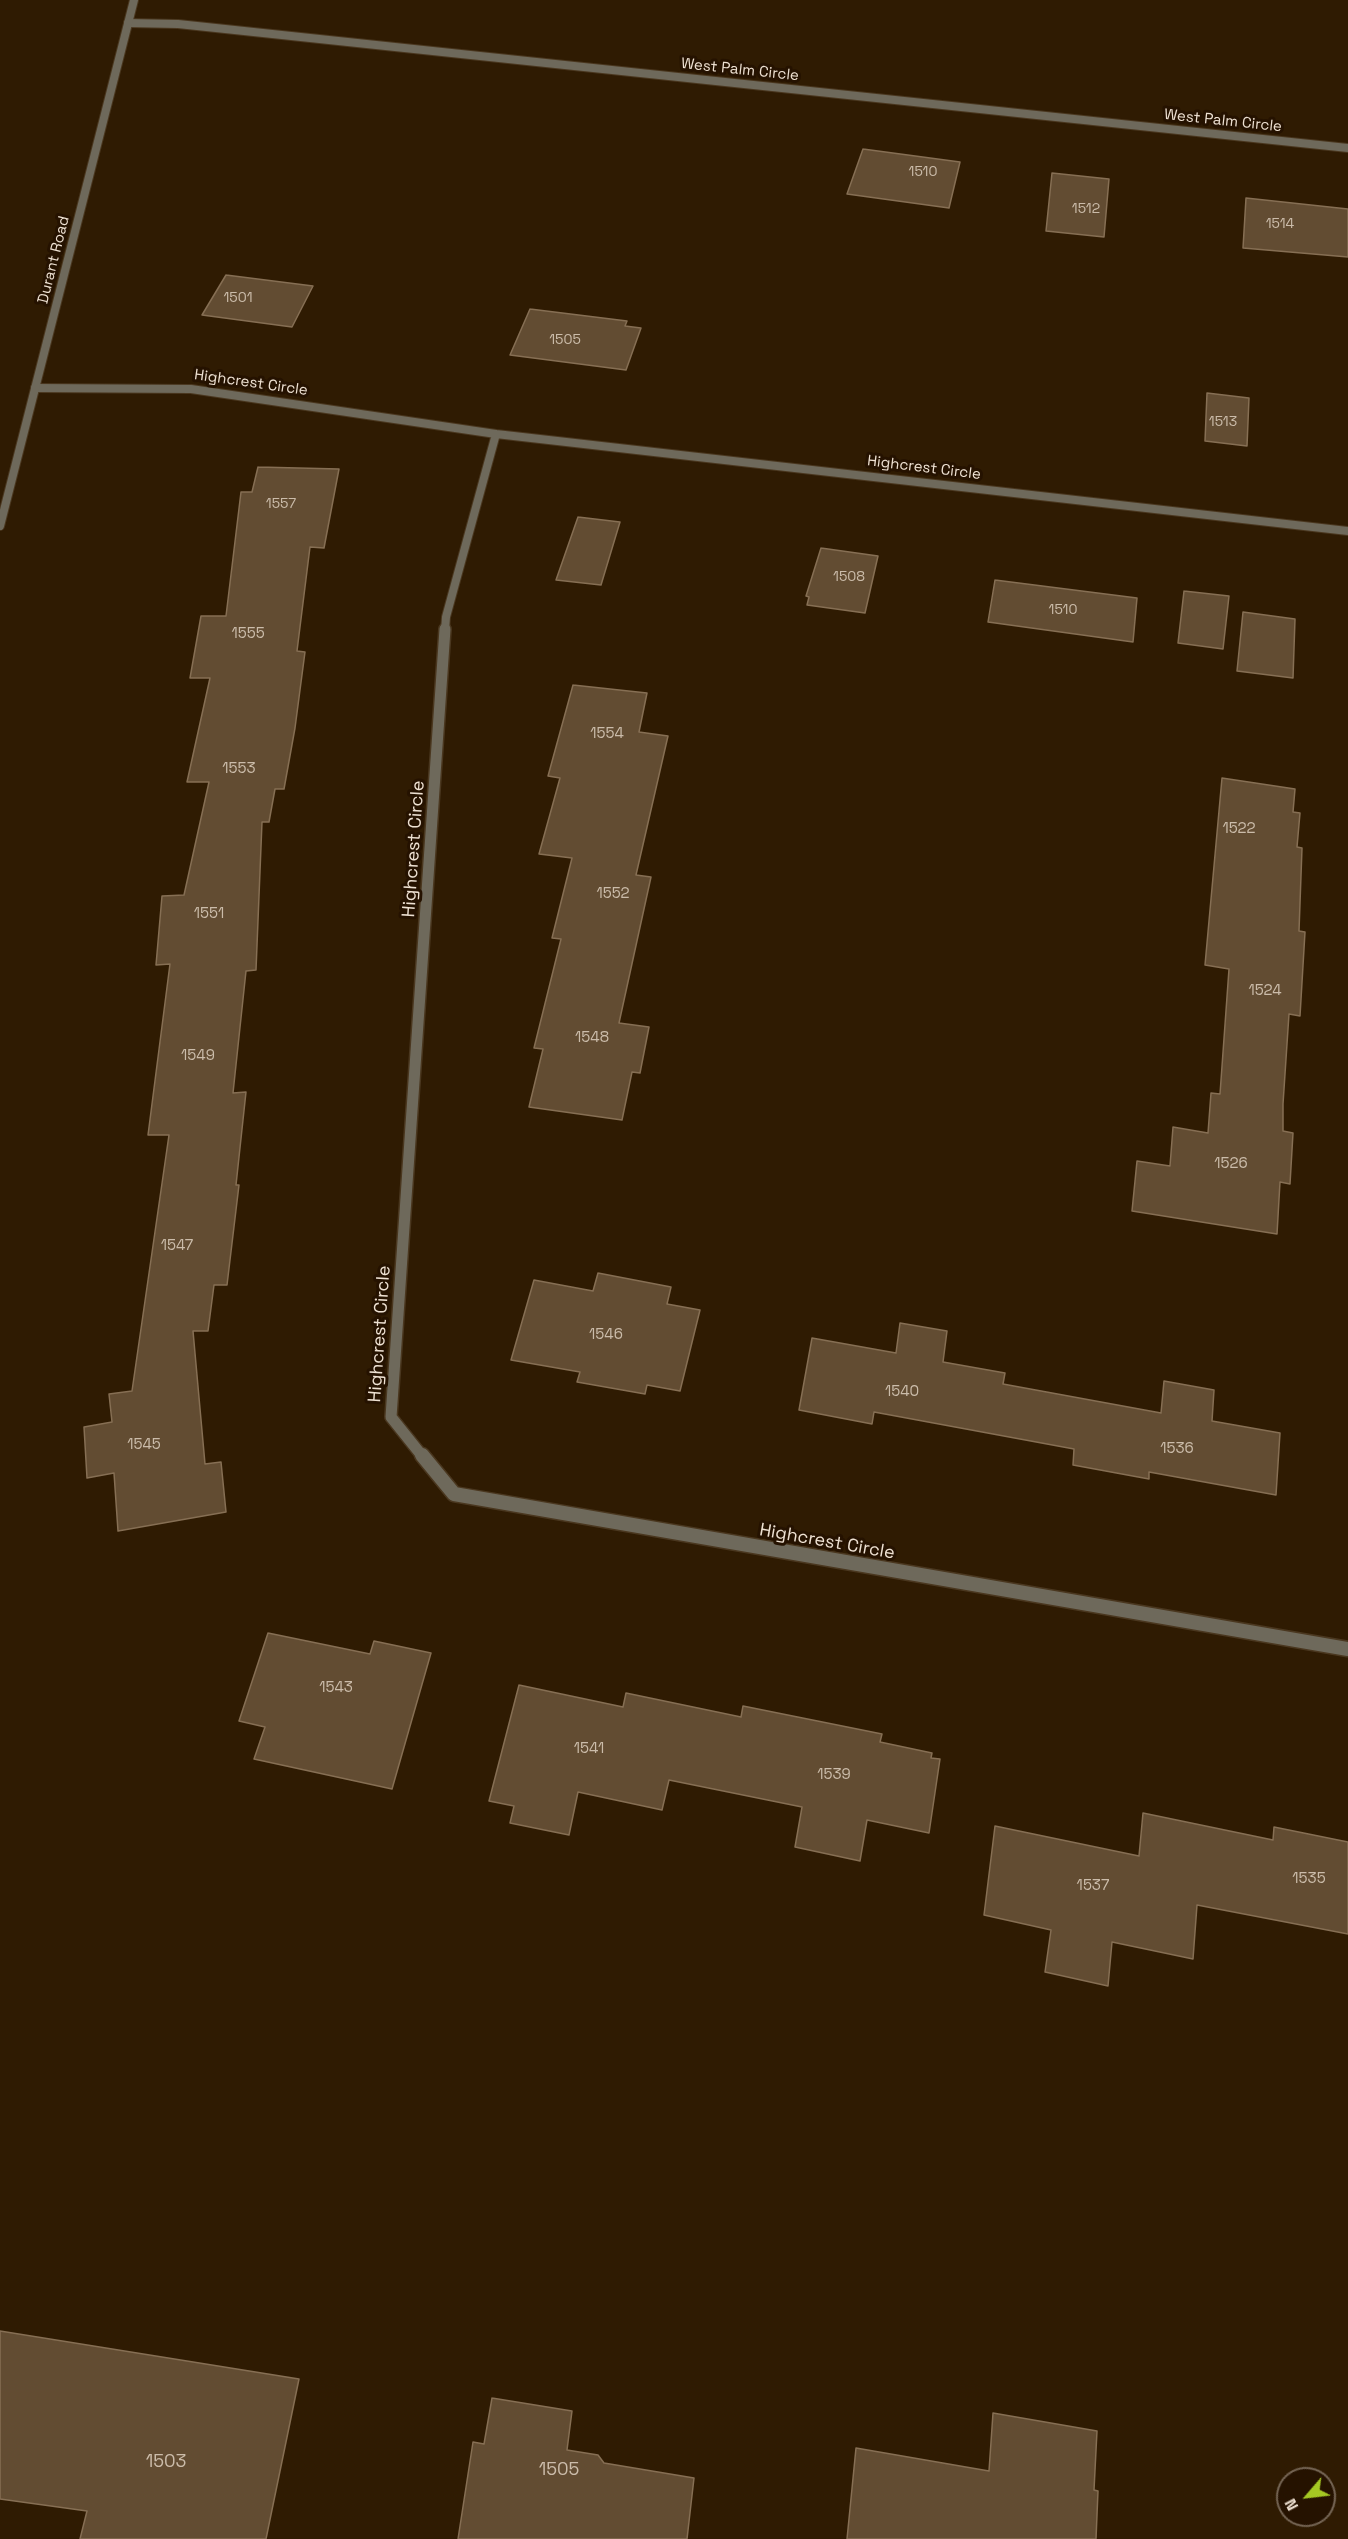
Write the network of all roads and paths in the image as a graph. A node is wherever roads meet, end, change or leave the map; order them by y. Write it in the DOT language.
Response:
graph roads {
  1 [pos="134,0"];
  2 [pos="128,22"];
  3 [pos="1348,148"];
  4 [pos="35,388"];
  5 [pos="496,434"];
  6 [pos="0,526"];
  7 [pos="1348,531"];
  8 [pos="1348,1649"];
  1 -- 2 [label="street, Durant Road"];
  2 -- 3 [label="street, West Palm Circle"];
  2 -- 4 [label="street, Durant Road"];
  4 -- 5 [label="street, Highcrest Circle"];
  4 -- 6 [label="street, Durant Road"];
  5 -- 7 [label="street, Highcrest Circle"];
  5 -- 8 [label="street, Highcrest Circle"];
}
